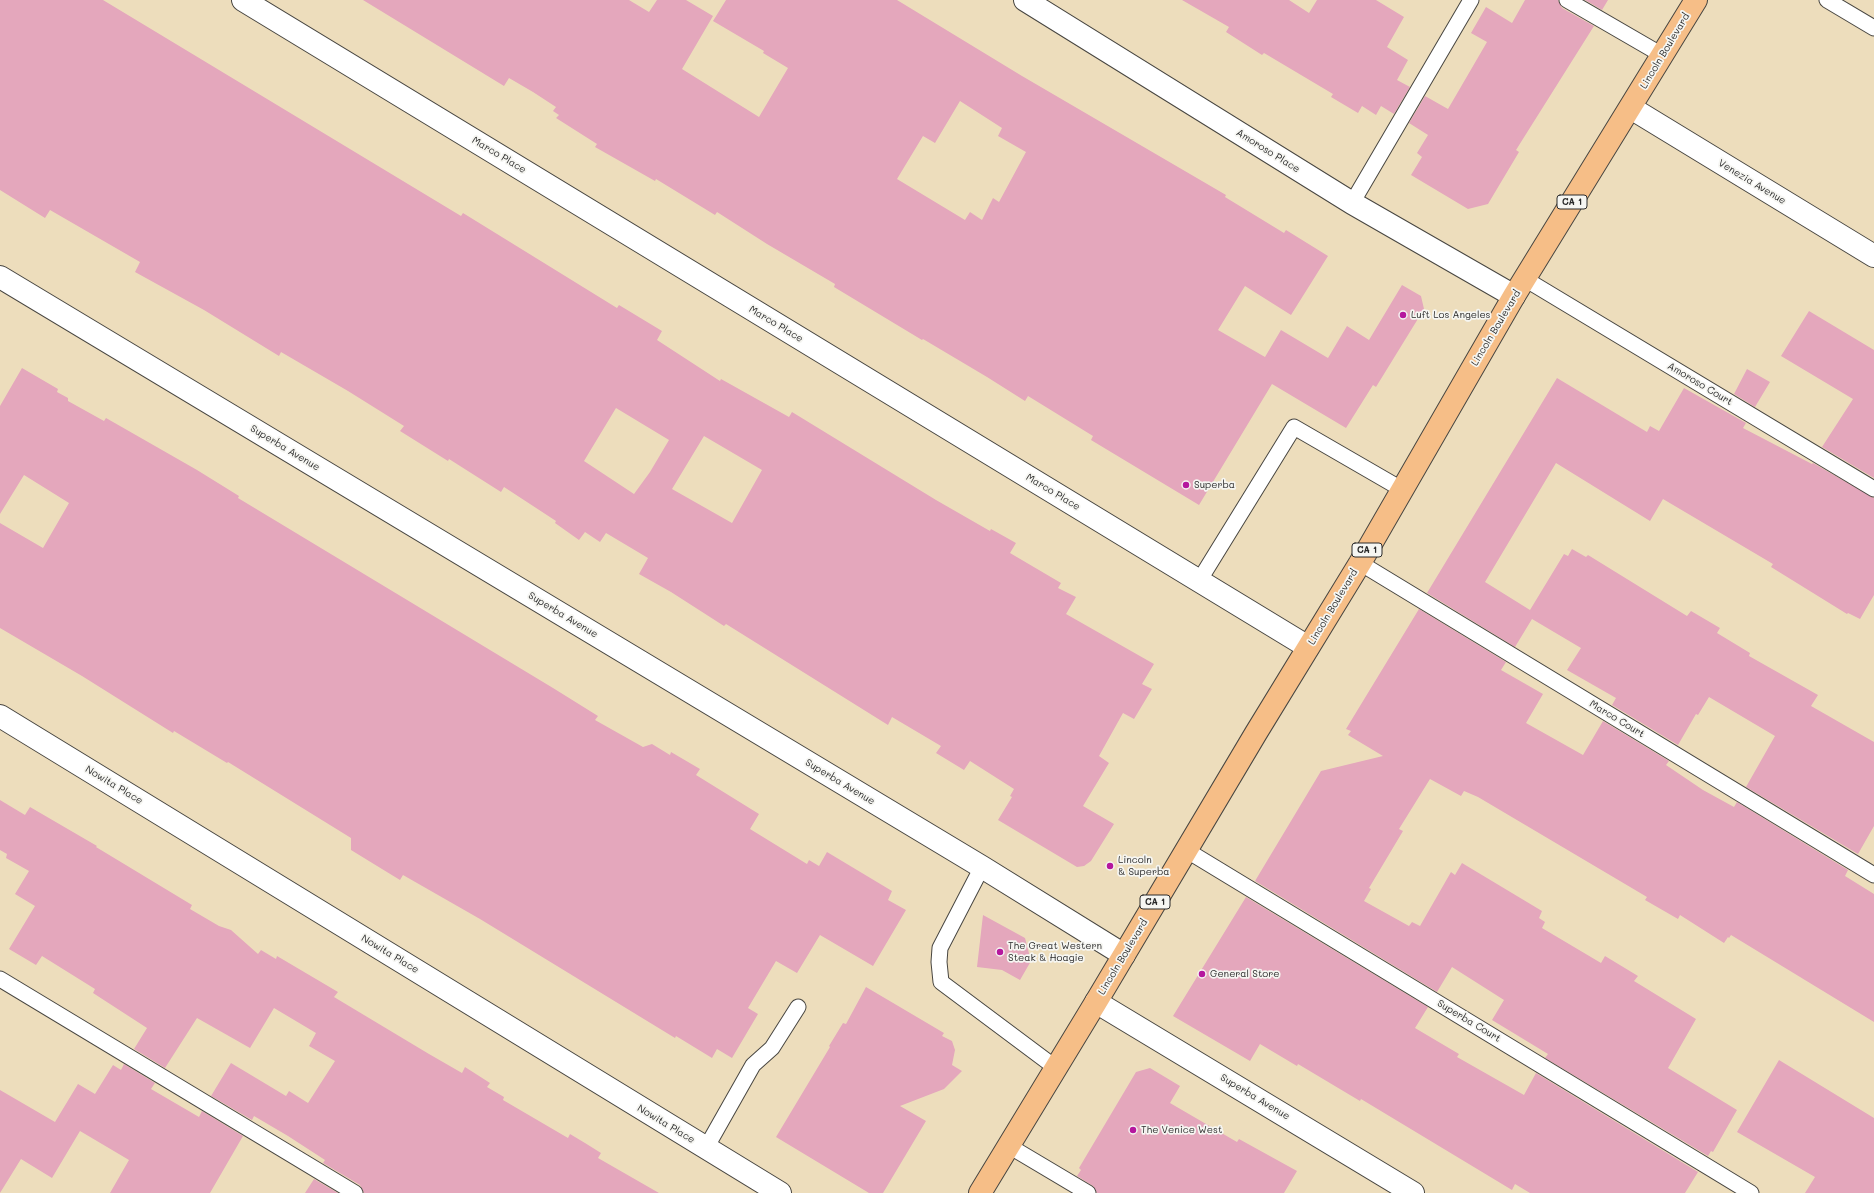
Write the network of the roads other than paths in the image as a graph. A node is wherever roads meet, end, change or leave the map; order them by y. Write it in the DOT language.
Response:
graph roads {
  1 [pos="243,0"];
  2 [pos="1025,0"];
  3 [pos="1471,0"];
  4 [pos="1567,0"];
  5 [pos="1696,0"];
  6 [pos="1827,0"];
  7 [pos="1874,28"];
  8 [pos="1662,55"];
  9 [pos="1631,108"];
  10 [pos="1352,203"];
  11 [pos="1874,256"];
  12 [pos="0,277"];
  13 [pos="1520,288"];
  14 [pos="1874,489"];
  15 [pos="1403,490"];
  16 [pos="1360,563"];
  17 [pos="1199,581"];
  18 [pos="1308,647"];
  19 [pos="0,716"];
  20 [pos="1186,850"];
  21 [pos="982,867"];
  22 [pos="1874,875"];
  23 [pos="1124,955"];
  24 [pos="0,979"];
  25 [pos="1096,1002"];
  26 [pos="798,1007"];
  27 [pos="1056,1068"];
  28 [pos="1009,1146"];
  29 [pos="706,1148"];
  30 [pos="355,1193"];
  31 [pos="780,1193"];
  32 [pos="980,1193"];
  33 [pos="1088,1193"];
  34 [pos="1413,1193"];
  35 [pos="1751,1193"];
  1 -- 17 [label="street, Marco Place"];
  2 -- 10 [label="street, Amoroso Place"];
  3 -- 10 [label="lane"];
  4 -- 8 [label="lane"];
  5 -- 8 [label="highway, Lincoln Boulevard / CA 1"];
  6 -- 7 [label="lane"];
  8 -- 9 [label="highway, Lincoln Boulevard / CA 1"];
  9 -- 11 [label="street, Venezia Avenue"];
  9 -- 13 [label="highway, Lincoln Boulevard / CA 1"];
  10 -- 13 [label="street, Amoroso Place"];
  12 -- 21 [label="street, Superba Avenue"];
  13 -- 14 [label="lane, Amoroso Court"];
  13 -- 15 [label="highway, Lincoln Boulevard / CA 1"];
  15 -- 16 [label="highway, Lincoln Boulevard / CA 1"];
  15 -- 17 [label="lane"];
  16 -- 18 [label="highway, Lincoln Boulevard / CA 1"];
  16 -- 22 [label="lane, Marco Court"];
  17 -- 18 [label="street, Marco Place"];
  18 -- 20 [label="highway, Lincoln Boulevard / CA 1"];
  19 -- 29 [label="street, Nowita Place"];
  20 -- 23 [label="highway, Lincoln Boulevard / CA 1"];
  20 -- 35 [label="lane, Superba Court"];
  21 -- 23 [label="street, Superba Avenue"];
  21 -- 27 [label="lane"];
  23 -- 25 [label="highway, Lincoln Boulevard / CA 1"];
  24 -- 30 [label="lane"];
  25 -- 27 [label="highway, Lincoln Boulevard / CA 1"];
  25 -- 34 [label="street, Superba Avenue"];
  26 -- 29 [label="lane"];
  27 -- 28 [label="highway, Lincoln Boulevard / CA 1"];
  28 -- 32 [label="highway, Lincoln Boulevard / CA 1"];
  28 -- 33 [label="lane"];
  29 -- 31 [label="street, Nowita Place"];
}
